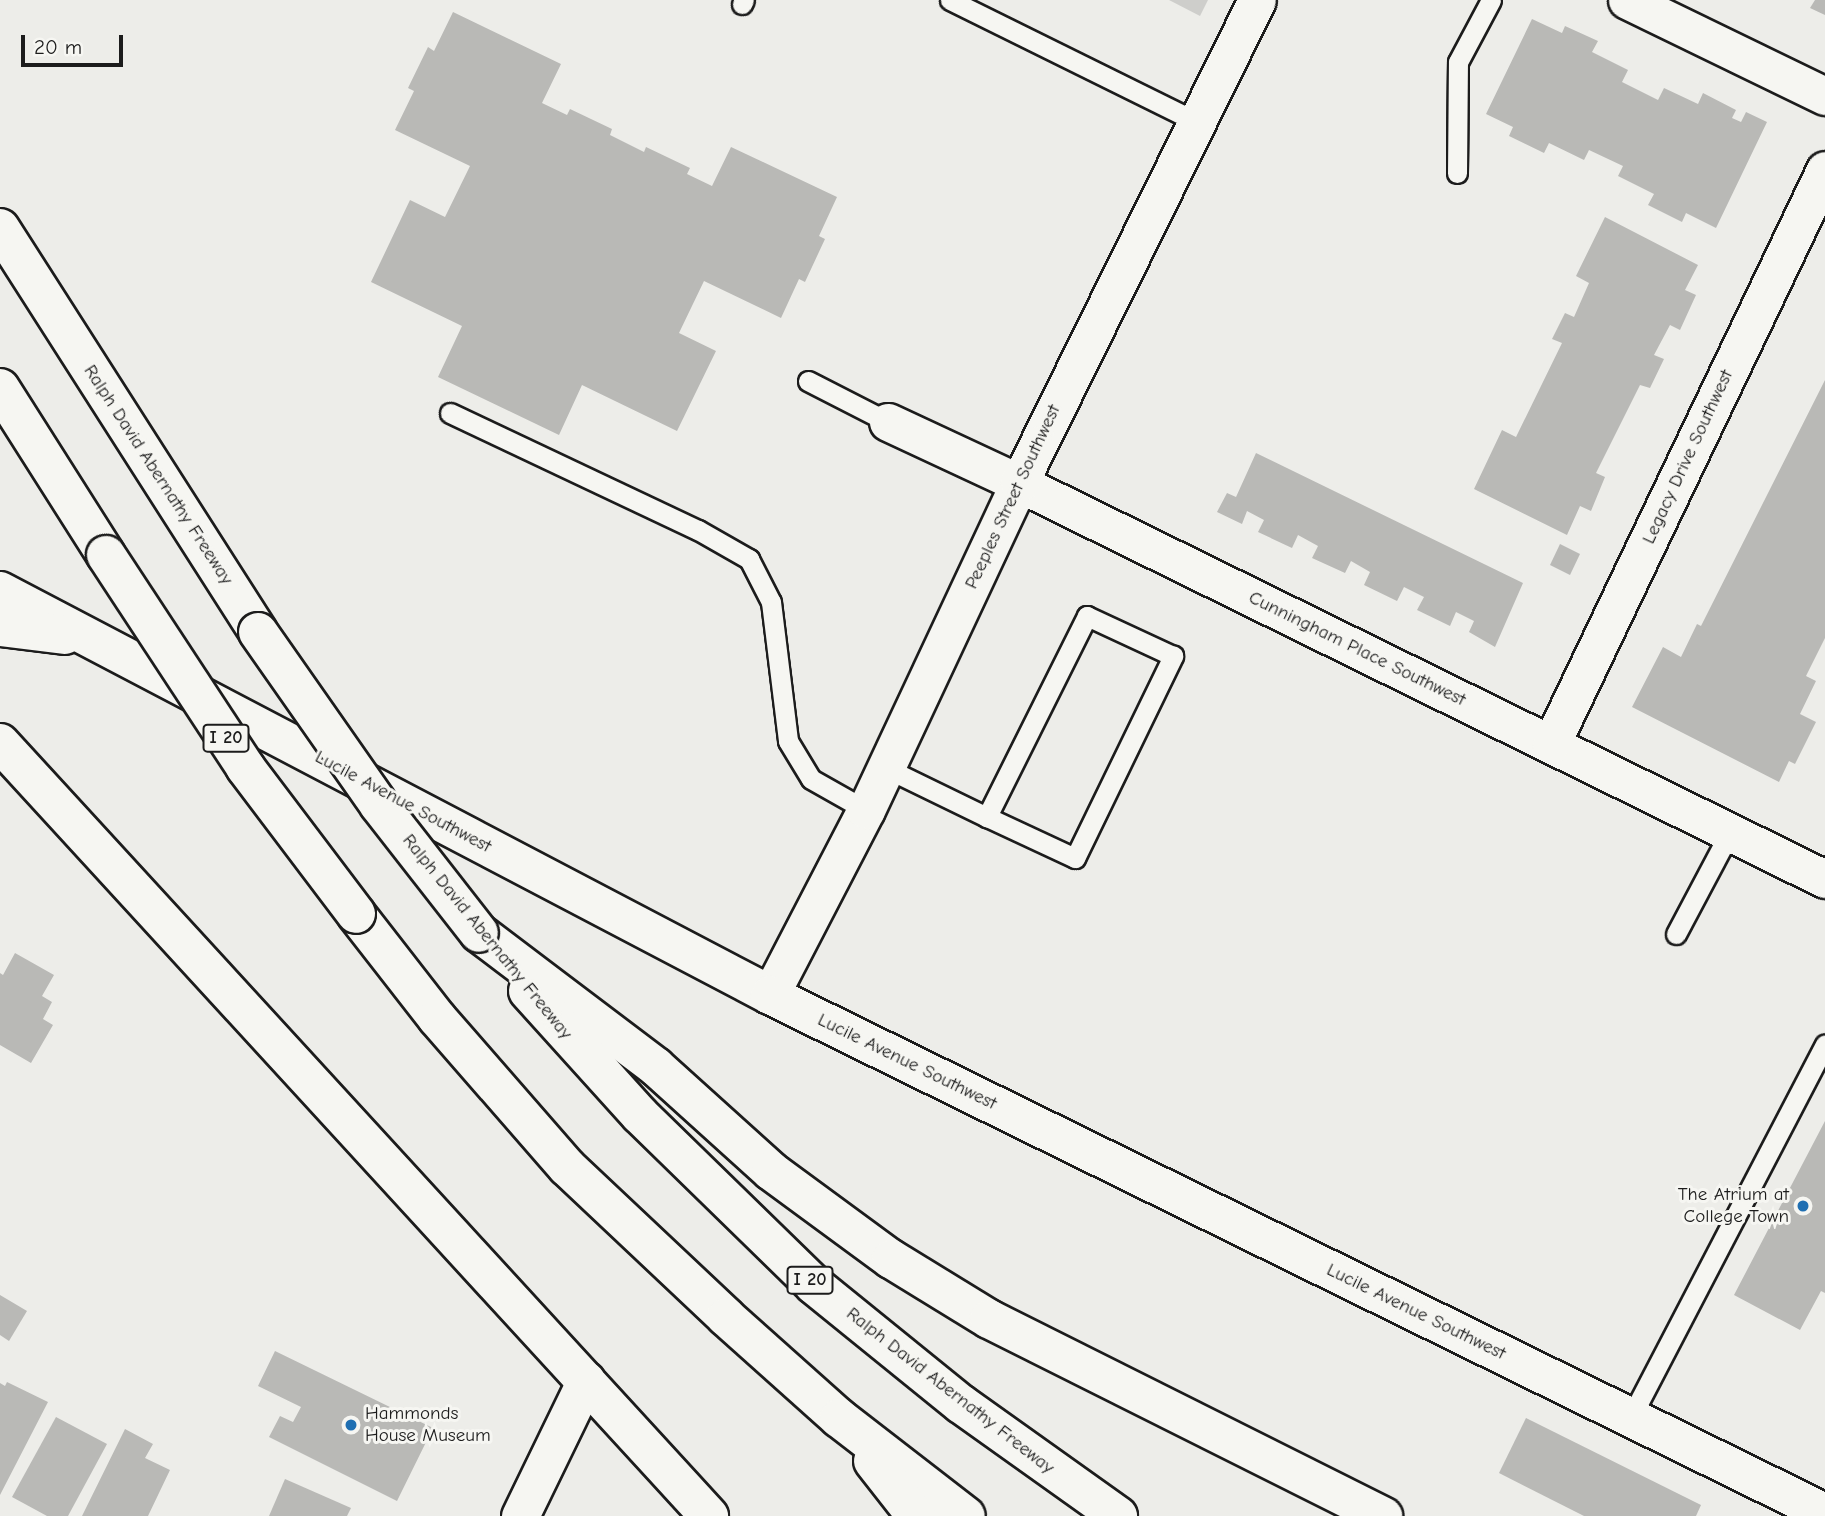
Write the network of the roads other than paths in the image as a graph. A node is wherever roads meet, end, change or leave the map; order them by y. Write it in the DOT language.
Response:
graph roads {
  1 [pos="950,0"];
  2 [pos="1257,0"];
  3 [pos="1491,0"];
  4 [pos="1627,0"];
  5 [pos="1825,96"];
  6 [pos="1197,122"];
  7 [pos="1825,170"];
  8 [pos="1457,173"];
  9 [pos="0,228"];
  10 [pos="808,382"];
  11 [pos="0,388"];
  12 [pos="450,413"];
  13 [pos="888,422"];
  14 [pos="1019,483"];
  15 [pos="0,591"];
  16 [pos="0,627"];
  17 [pos="91,639"];
  18 [pos="0,743"];
  19 [pos="1551,744"];
  20 [pos="886,768"];
  21 [pos="866,810"];
  22 [pos="987,817"];
  23 [pos="1730,832"];
  24 [pos="1825,879"];
  25 [pos="479,933"];
  26 [pos="1676,934"];
  27 [pos="770,995"];
  28 [pos="1825,1045"];
  29 [pos="586,1380"];
  30 [pos="839,1418"];
  31 [pos="1631,1418"];
  32 [pos="1825,1513"];
  33 [pos="520,1516"];
  34 [pos="709,1516"];
  35 [pos="916,1516"];
  36 [pos="967,1516"];
  37 [pos="1118,1516"];
  38 [pos="1383,1516"];
  1 -- 6 [label="lane"];
  2 -- 6 [label="street, Peeples Street Southwest"];
  3 -- 8 [label="lane"];
  4 -- 5 [label="street"];
  6 -- 14 [label="street, Peeples Street Southwest"];
  7 -- 19 [label="street, Legacy Drive Southwest"];
  9 -- 25 [label="main road, Ralph David Abernathy Freeway / I 20, bridge"];
  10 -- 13 [label="lane"];
  11 -- 30 [label="main road, I 20, bridge"];
  12 -- 21 [label="lane"];
  13 -- 14 [label="street, Cunningham Place Southwest"];
  14 -- 19 [label="street, Cunningham Place Southwest"];
  14 -- 20 [label="street, Peeples Street Southwest"];
  15 -- 17 [label="main road, Lucile Avenue Southwest"];
  16 -- 17 [label="main road"];
  17 -- 27 [label="main road, Lucile Avenue Southwest"];
  18 -- 29 [label="main road"];
  19 -- 23 [label="street, Cunningham Place Southwest"];
  20 -- 21 [label="street, Peeples Street Southwest"];
  20 -- 22 [label="lane"];
  21 -- 27 [label="street, Peeples Street Southwest"];
  22 -- 22 [label="lane"];
  23 -- 24 [label="street, Cunningham Place Southwest"];
  23 -- 26 [label="lane"];
  25 -- 37 [label="main road, Ralph David Abernathy Freeway / I 20"];
  25 -- 38 [label="main road"];
  27 -- 31 [label="main road, Lucile Avenue Southwest"];
  28 -- 31 [label="lane"];
  29 -- 33 [label="street"];
  29 -- 34 [label="main road"];
  30 -- 35 [label="main road"];
  30 -- 36 [label="main road, I 20"];
  31 -- 32 [label="main road, Lucile Avenue Southwest"];
}
